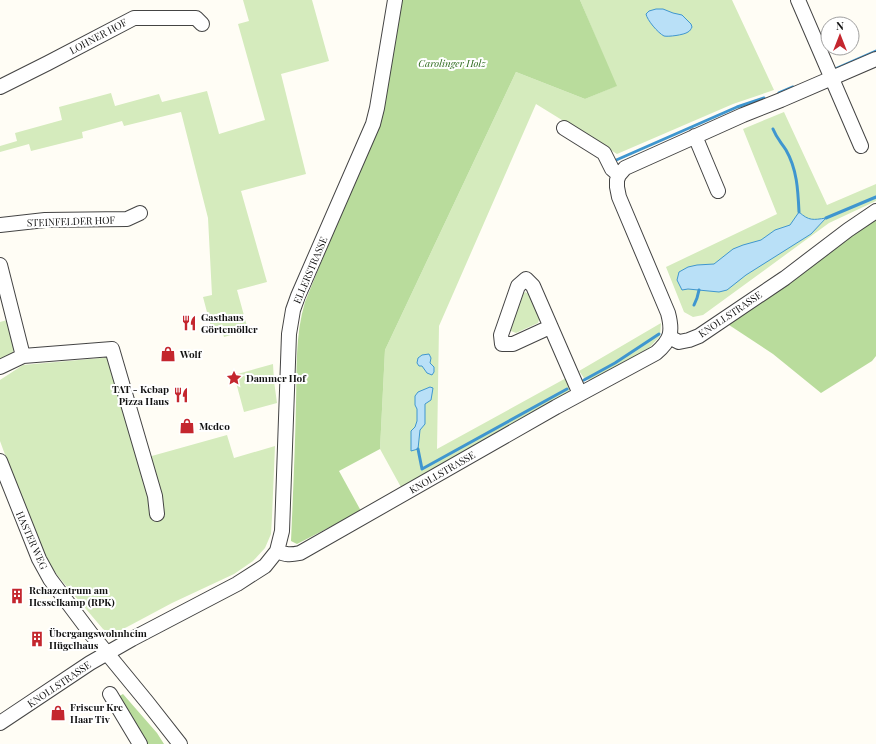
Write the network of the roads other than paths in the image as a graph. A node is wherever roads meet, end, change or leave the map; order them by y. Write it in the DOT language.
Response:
graph roads {
  1 [pos="395,0"];
  2 [pos="798,0"];
  3 [pos="202,24"];
  4 [pos="876,59"];
  5 [pos="831,79"];
  6 [pos="0,87"];
  7 [pos="564,128"];
  8 [pos="695,136"];
  9 [pos="861,146"];
  10 [pos="618,175"];
  11 [pos="718,191"];
  12 [pos="876,211"];
  13 [pos="140,213"];
  14 [pos="0,225"];
  15 [pos="0,265"];
  16 [pos="550,326"];
  17 [pos="669,337"];
  18 [pos="23,356"];
  19 [pos="0,366"];
  20 [pos="580,394"];
  21 [pos="0,462"];
  22 [pos="157,514"];
  23 [pos="277,551"];
  24 [pos="107,653"];
  25 [pos="110,694"];
  26 [pos="0,723"];
  27 [pos="140,744"];
  28 [pos="180,744"];
  1 -- 23 [label="street, ELLERSTRASSE"];
  2 -- 5 [label="street"];
  3 -- 6 [label="street, LOHNER HOF"];
  4 -- 5 [label="street"];
  5 -- 8 [label="street"];
  5 -- 9 [label="street"];
  7 -- 10 [label="street"];
  8 -- 10 [label="street"];
  8 -- 11 [label="street"];
  10 -- 17 [label="street"];
  12 -- 17 [label="street, KNOLLSTRASSE"];
  13 -- 14 [label="street, STEINFELDER HOF"];
  15 -- 18 [label="street"];
  16 -- 16 [label="street"];
  16 -- 20 [label="street"];
  17 -- 20 [label="street, KNOLLSTRASSE"];
  18 -- 19 [label="street"];
  18 -- 22 [label="street"];
  20 -- 23 [label="street, KNOLLSTRASSE"];
  21 -- 24 [label="street, HASTER WEG"];
  23 -- 24 [label="street, KNOLLSTRASSE"];
  24 -- 26 [label="street, KNOLLSTRASSE"];
  24 -- 28 [label="street, HASTER WEG"];
  25 -- 27 [label="street"];
}
